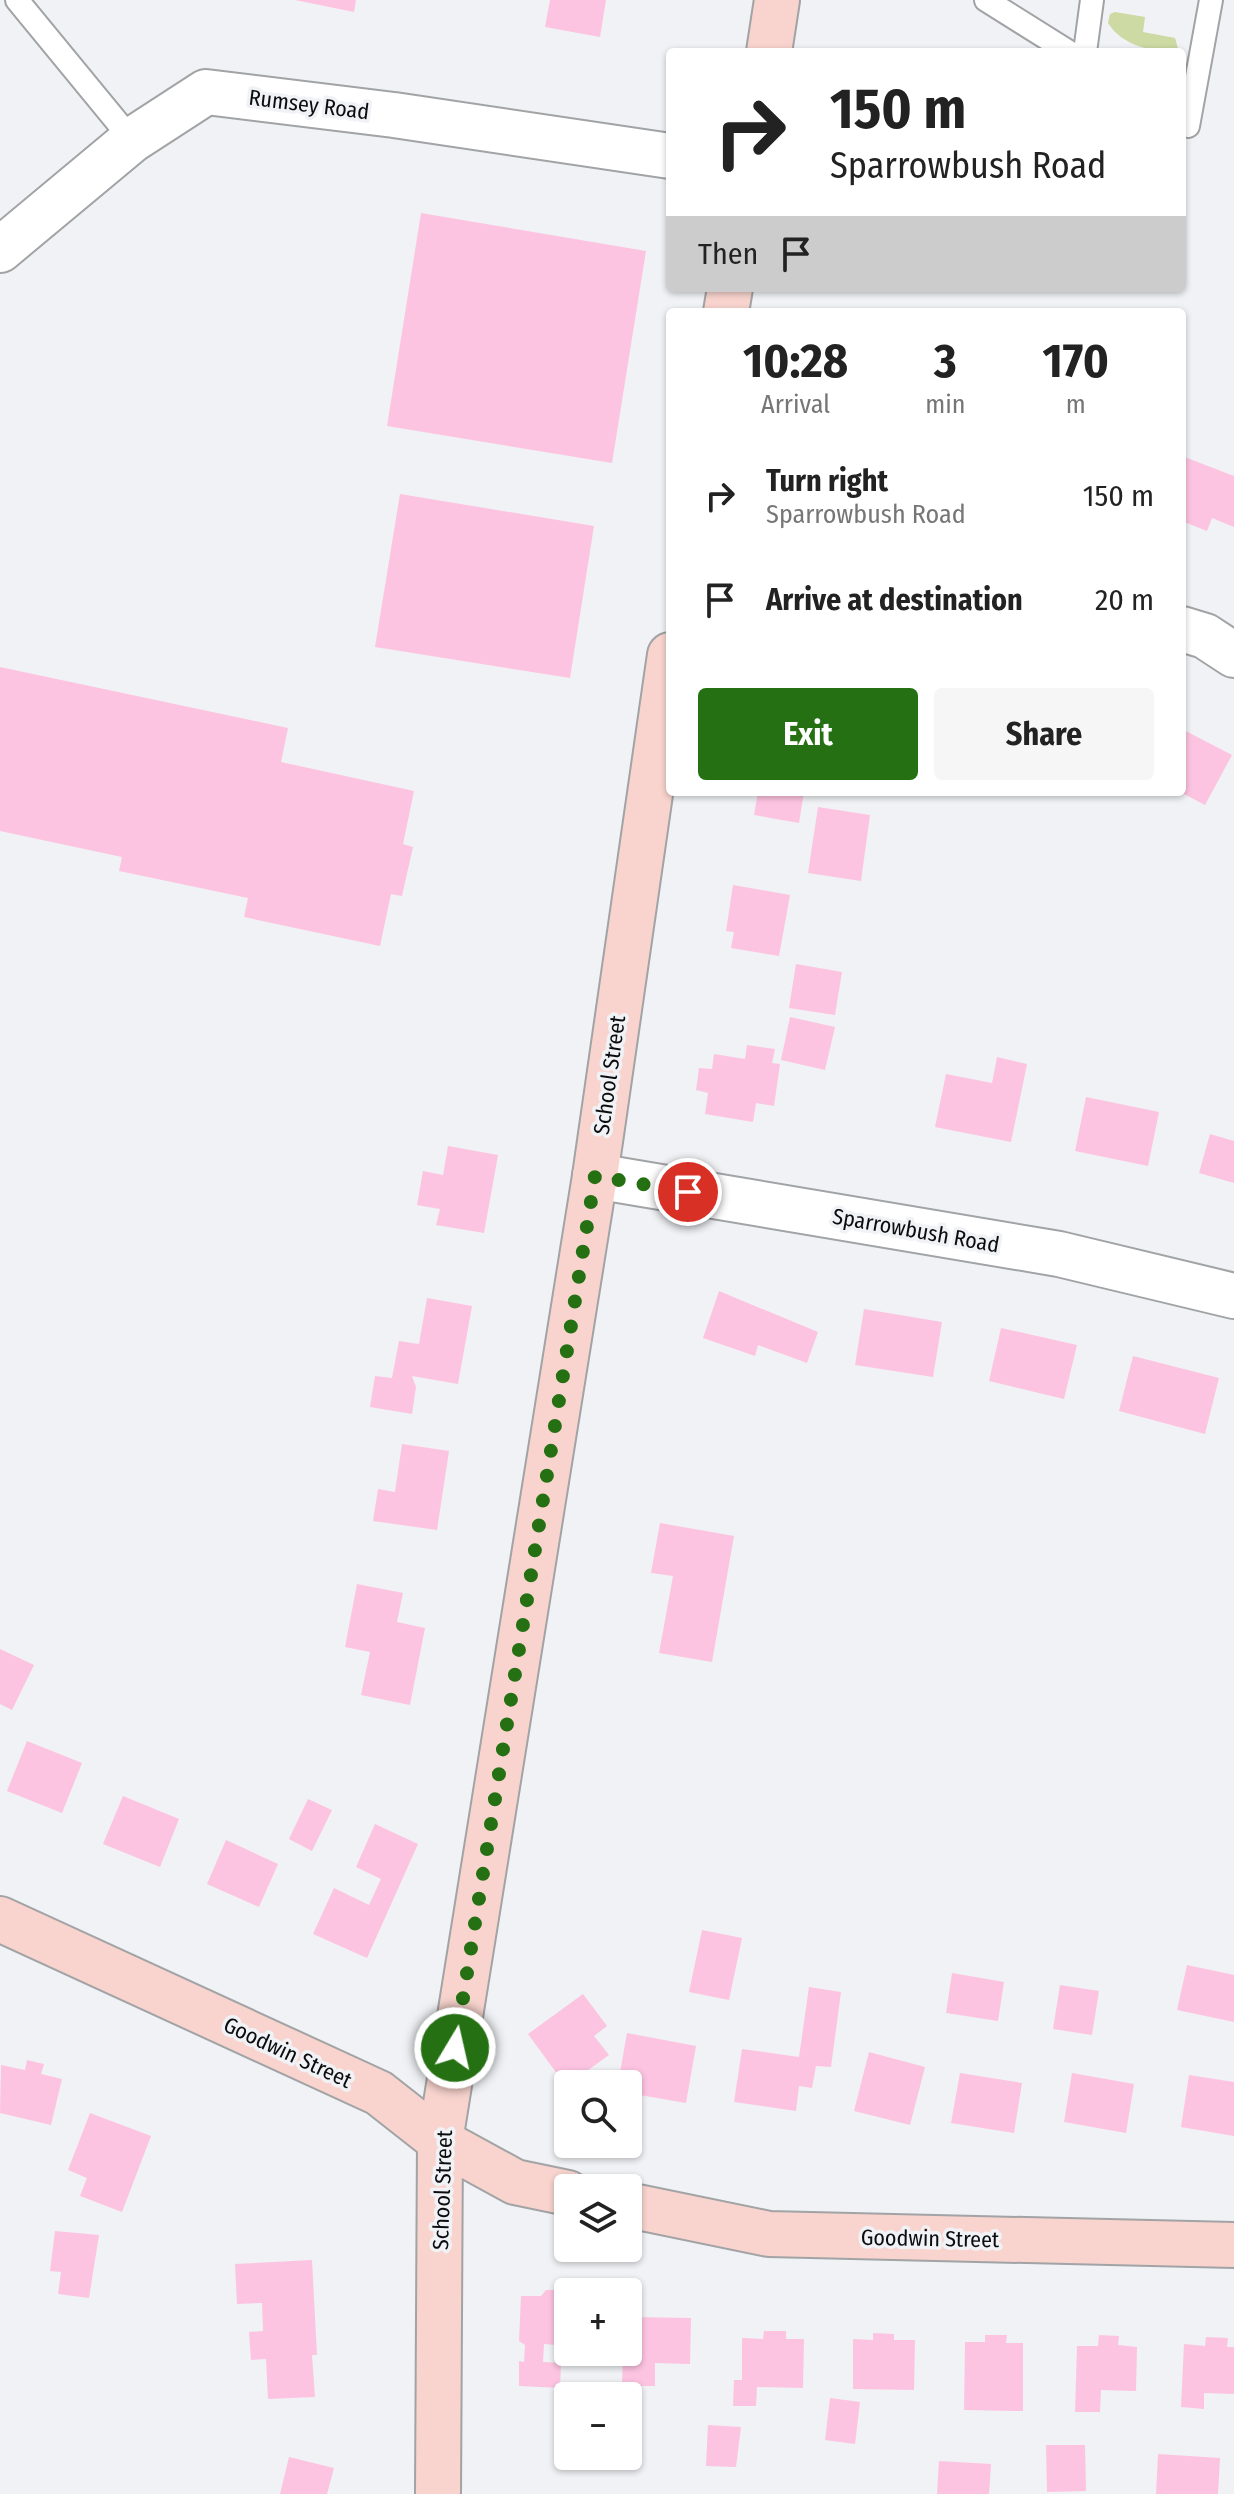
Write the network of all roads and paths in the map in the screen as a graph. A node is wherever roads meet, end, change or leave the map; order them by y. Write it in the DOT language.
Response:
graph roads {
  1 [pos="17,0"];
  2 [pos="777,0"];
  3 [pos="986,0"];
  4 [pos="1092,0"];
  5 [pos="1211,0"];
  6 [pos="770,48"];
  7 [pos="1063,48"];
  8 [pos="1086,48"];
  9 [pos="1186,125"];
  10 [pos="132,140"];
  11 [pos="666,155"];
  12 [pos="0,250"];
  13 [pos="1186,630"];
  14 [pos="1234,655"];
  15 [pos="666,683"];
  16 [pos="595,1176"];
  17 [pos="1234,1296"];
  18 [pos="0,1919"];
  19 [pos="440,2141"];
  20 [pos="554,2190"];
  21 [pos="642,2208"];
  22 [pos="1234,2245"];
  23 [pos="438,2494"];
  1 -- 10 [label="lane"];
  2 -- 6 [label="main road"];
  3 -- 7 [label="lane"];
  4 -- 8 [label="lane"];
  5 -- 9 [label="lane"];
  10 -- 11 [label="street, Rumsey Road"];
  10 -- 12 [label="street, Rumsey Road"];
  13 -- 14 [label="street"];
  15 -- 16 [label="main road, School Street"];
  16 -- 17 [label="street, Sparrowbush Road"];
  16 -- 19 [label="main road, School Street"];
  18 -- 19 [label="main road, Goodwin Street"];
  19 -- 20 [label="main road, Goodwin Street"];
  19 -- 23 [label="main road, School Street"];
  21 -- 22 [label="main road, Goodwin Street"];
}
